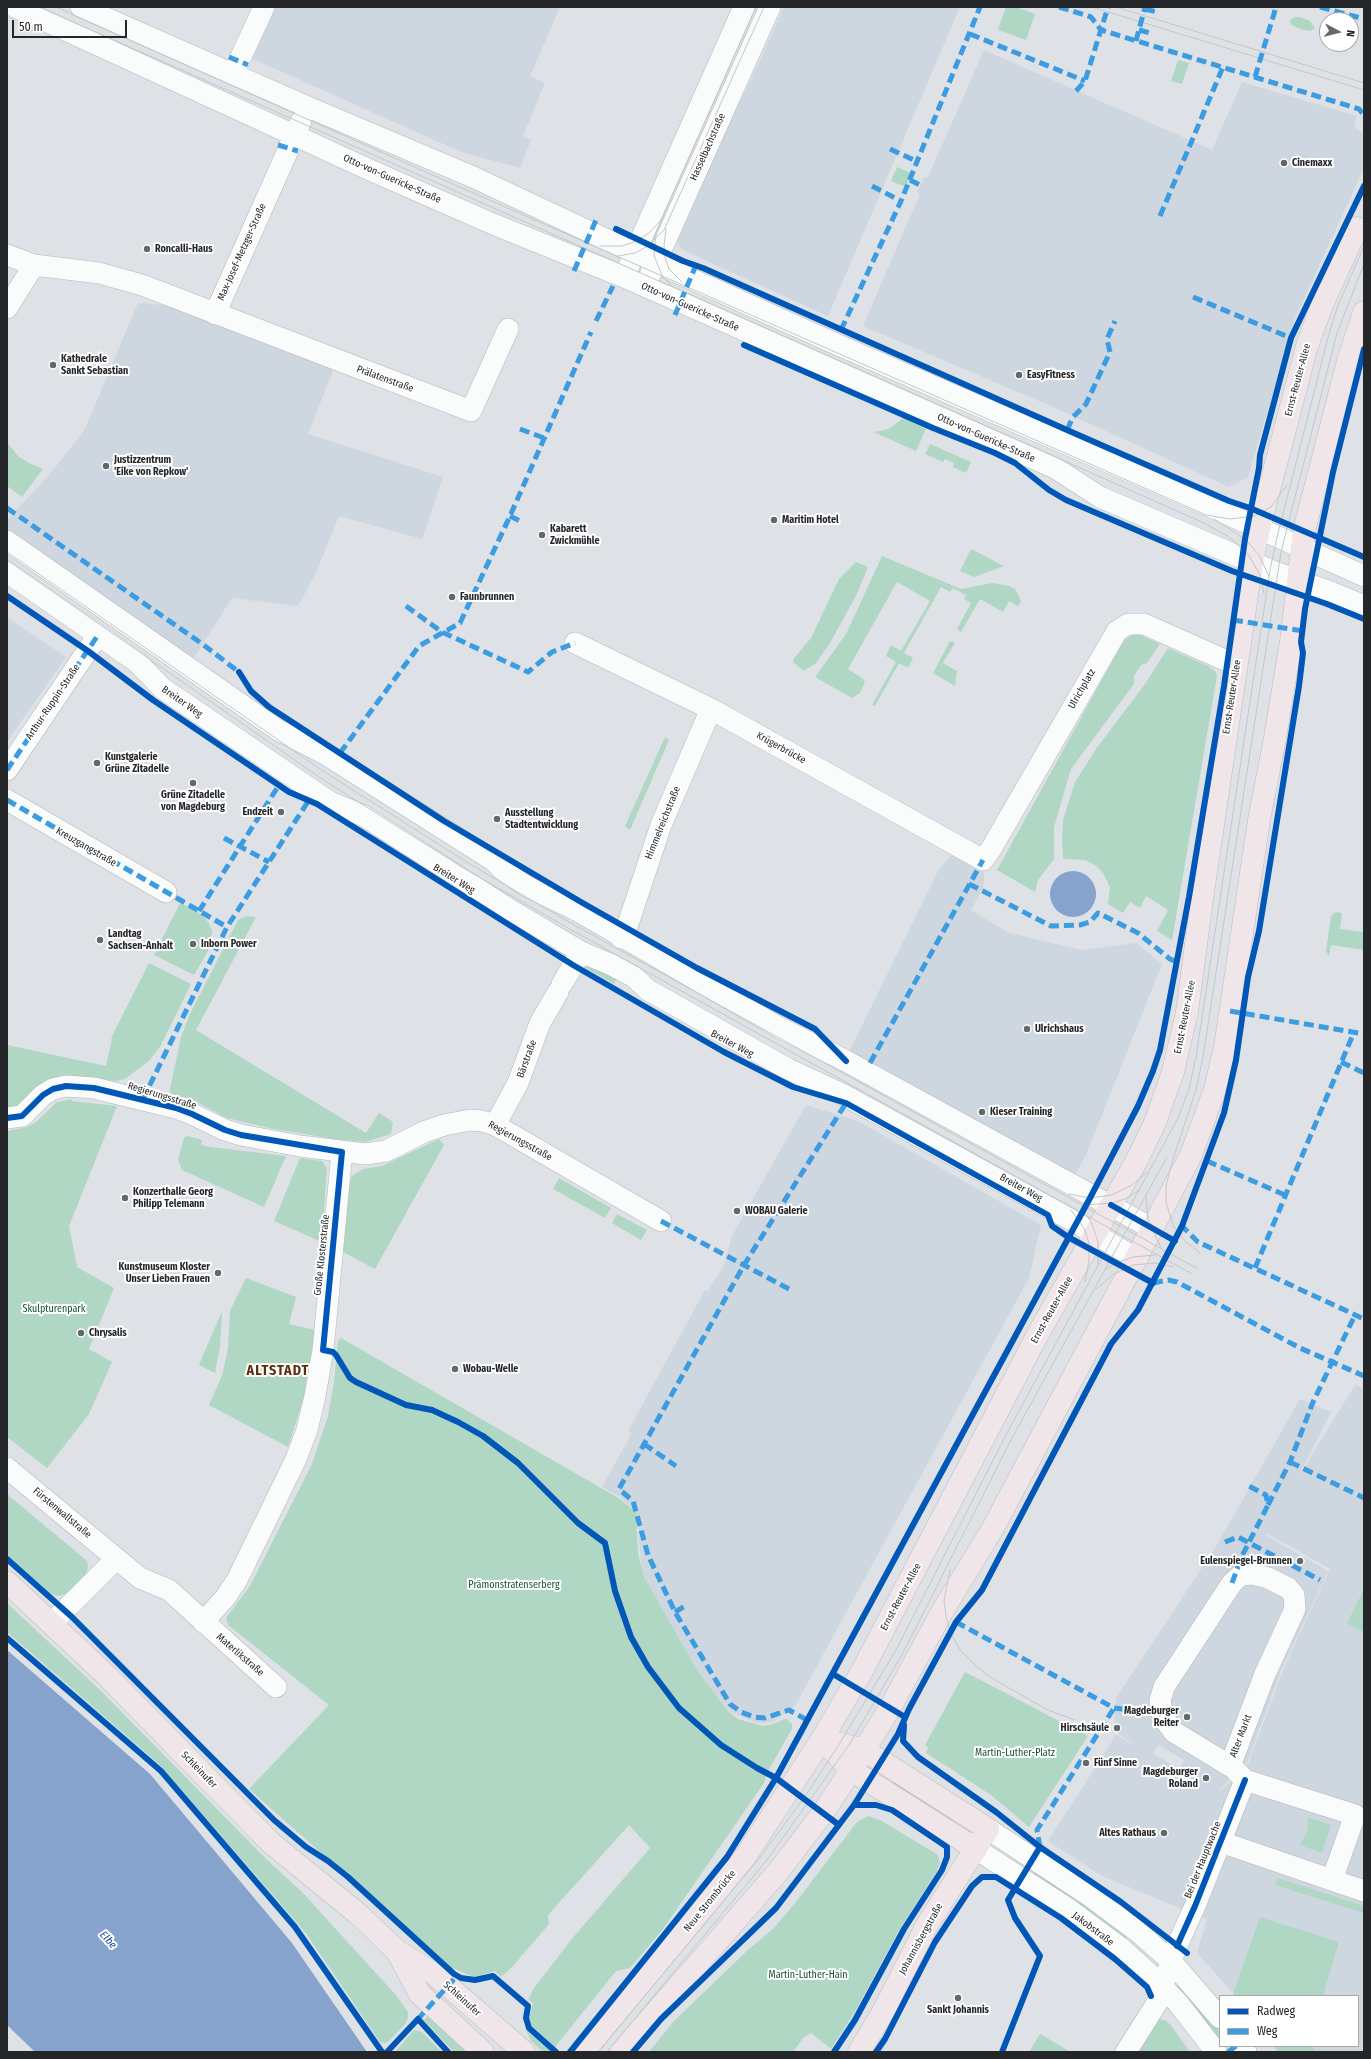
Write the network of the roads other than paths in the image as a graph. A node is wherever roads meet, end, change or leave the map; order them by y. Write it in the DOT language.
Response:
graph roads {
  1 [pos="15,7"];
  2 [pos="81,7"];
  3 [pos="264,7"];
  4 [pos="744,7"];
  5 [pos="770,7"];
  6 [pos="233,74"];
  7 [pos="308,107"];
  8 [pos="295,134"];
  9 [pos="1357,228"];
  10 [pos="635,252"];
  11 [pos="7,255"];
  12 [pos="656,262"];
  13 [pos="34,265"];
  14 [pos="624,277"];
  15 [pos="645,287"];
  16 [pos="7,308"];
  17 [pos="1364,312"];
  18 [pos="215,314"];
  19 [pos="508,329"];
  20 [pos="1259,528"];
  21 [pos="7,541"];
  22 [pos="1302,548"];
  23 [pos="1252,562"];
  24 [pos="7,572"];
  25 [pos="1364,576"];
  26 [pos="1298,580"];
  27 [pos="1364,606"];
  28 [pos="98,635"];
  29 [pos="575,643"];
  30 [pos="1238,663"];
  31 [pos="711,709"];
  32 [pos="7,770"];
  33 [pos="7,800"];
  34 [pos="983,860"];
  35 [pos="166,892"];
  36 [pos="621,938"];
  37 [pos="581,952"];
  38 [pos="7,1118"];
  39 [pos="495,1125"];
  40 [pos="342,1152"];
  41 [pos="1111,1205"];
  42 [pos="661,1221"];
  43 [pos="1153,1228"];
  44 [pos="1094,1234"];
  45 [pos="1137,1259"];
  46 [pos="7,1468"];
  47 [pos="116,1559"];
  48 [pos="7,1582"];
  49 [pos="203,1622"];
  50 [pos="52,1623"];
  51 [pos="276,1687"];
  52 [pos="822,1739"];
  53 [pos="864,1750"];
  54 [pos="1230,1766"];
  55 [pos="851,1770"];
  56 [pos="1245,1780"];
  57 [pos="988,1829"];
  58 [pos="1221,1842"];
  59 [pos="976,1849"];
  60 [pos="1332,1880"];
  61 [pos="1364,1890"];
  62 [pos="397,1951"];
  63 [pos="1171,1961"];
  64 [pos="1163,1988"];
  65 [pos="1219,2017"];
  66 [pos="589,2046"];
  67 [pos="483,2052"];
  68 [pos="524,2052"];
  69 [pos="621,2052"];
  70 [pos="859,2052"];
  71 [pos="1126,2052"];
  72 [pos="1216,2052"];
  1 -- 8 [label="street, Otto-von-Guericke-Straße"];
  2 -- 6 [label="street"];
  3 -- 6 [label="street"];
  4 -- 10 [label="street"];
  5 -- 12 [label="street, Hasselbachstraße"];
  6 -- 7 [label="street"];
  7 -- 8 [label="street, Max-Josef-Metzger-Straße"];
  7 -- 10 [label="street"];
  8 -- 14 [label="street, Otto-von-Guericke-Straße"];
  8 -- 18 [label="street, Max-Josef-Metzger-Straße"];
  9 -- 20 [label="main road, Ernst-Reuter-Allee"];
  10 -- 12 [label="street"];
  10 -- 14 [label="street"];
  11 -- 13 [label="street, Max-Josef-Metzger-Straße"];
  12 -- 15 [label="street, Hasselbachstraße"];
  12 -- 20 [label="street"];
  13 -- 16 [label="street"];
  13 -- 18 [label="street, Max-Josef-Metzger-Straße"];
  14 -- 15 [label="street, Otto-von-Guericke-Straße"];
  15 -- 23 [label="street, Otto-von-Guericke-Straße"];
  17 -- 22 [label="main road"];
  18 -- 19 [label="street, Prälatenstraße"];
  20 -- 22 [label="street"];
  20 -- 23 [label="main road, Ernst-Reuter-Allee"];
  20 -- 26 [label="street"];
  21 -- 36 [label="street"];
  22 -- 25 [label="street"];
  22 -- 26 [label="main road"];
  23 -- 26 [label="street, Otto-von-Guericke-Straße"];
  23 -- 30 [label="main road, Ernst-Reuter-Allee"];
  24 -- 28 [label="street, Breiter Weg"];
  26 -- 27 [label="street, Otto-von-Guericke-Straße"];
  26 -- 43 [label="main road"];
  28 -- 32 [label="street, Arthur-Ruppin-Straße"];
  28 -- 37 [label="street, Breiter Weg"];
  29 -- 31 [label="street, Krügerbrücke"];
  30 -- 34 [label="street, Ulrichplatz"];
  30 -- 41 [label="main road, Ernst-Reuter-Allee"];
  31 -- 34 [label="street, Krügerbrücke"];
  31 -- 36 [label="street, Himmelreichstraße"];
  33 -- 35 [label="street, Kreuzgangstraße"];
  36 -- 41 [label="street"];
  37 -- 39 [label="street, Bärstraße"];
  37 -- 44 [label="street, Breiter Weg"];
  38 -- 40 [label="street, Regierungsstraße"];
  39 -- 40 [label="street, Regierungsstraße"];
  39 -- 42 [label="street, Regierungsstraße"];
  40 -- 49 [label="street, Große Klosterstraße"];
  41 -- 43 [label="street"];
  41 -- 44 [label="main road, Ernst-Reuter-Allee"];
  43 -- 45 [label="main road"];
  44 -- 45 [label="street, Breiter Weg"];
  44 -- 52 [label="main road, Ernst-Reuter-Allee"];
  45 -- 53 [label="main road"];
  46 -- 47 [label="street, Fürstenwallstraße"];
  47 -- 49 [label="street, Fürstenwallstraße"];
  47 -- 50 [label="street"];
  48 -- 50 [label="main road, Schleinufer"];
  49 -- 51 [label="street, Materlikstraße"];
  50 -- 62 [label="main road, Schleinufer"];
  52 -- 53 [label="main road"];
  52 -- 55 [label="main road, Jakobstraße"];
  52 -- 66 [label="main road, Neue Strombrücke"];
  53 -- 55 [label="main road"];
  53 -- 57 [label="main road"];
  54 -- 54 [label="street, Alter Markt"];
  54 -- 56 [label="street"];
  55 -- 59 [label="main road, Jakobstraße"];
  55 -- 69 [label="main road"];
  56 -- 58 [label="street, Bei der Hauptwache"];
  56 -- 60 [label="street"];
  57 -- 59 [label="main road, Johannisbergstraße"];
  57 -- 63 [label="street"];
  58 -- 60 [label="street, Bei der Hauptwache"];
  58 -- 63 [label="street, Bei der Hauptwache"];
  59 -- 64 [label="street, Jakobstraße"];
  59 -- 70 [label="main road, Johannisbergstraße"];
  60 -- 61 [label="street, Bei der Hauptwache"];
  62 -- 67 [label="main road, Schleinufer"];
  62 -- 68 [label="main road, Schleinufer"];
  63 -- 64 [label="street"];
  63 -- 65 [label="street"];
  64 -- 71 [label="street"];
  64 -- 72 [label="street, Jakobstraße"];
}
